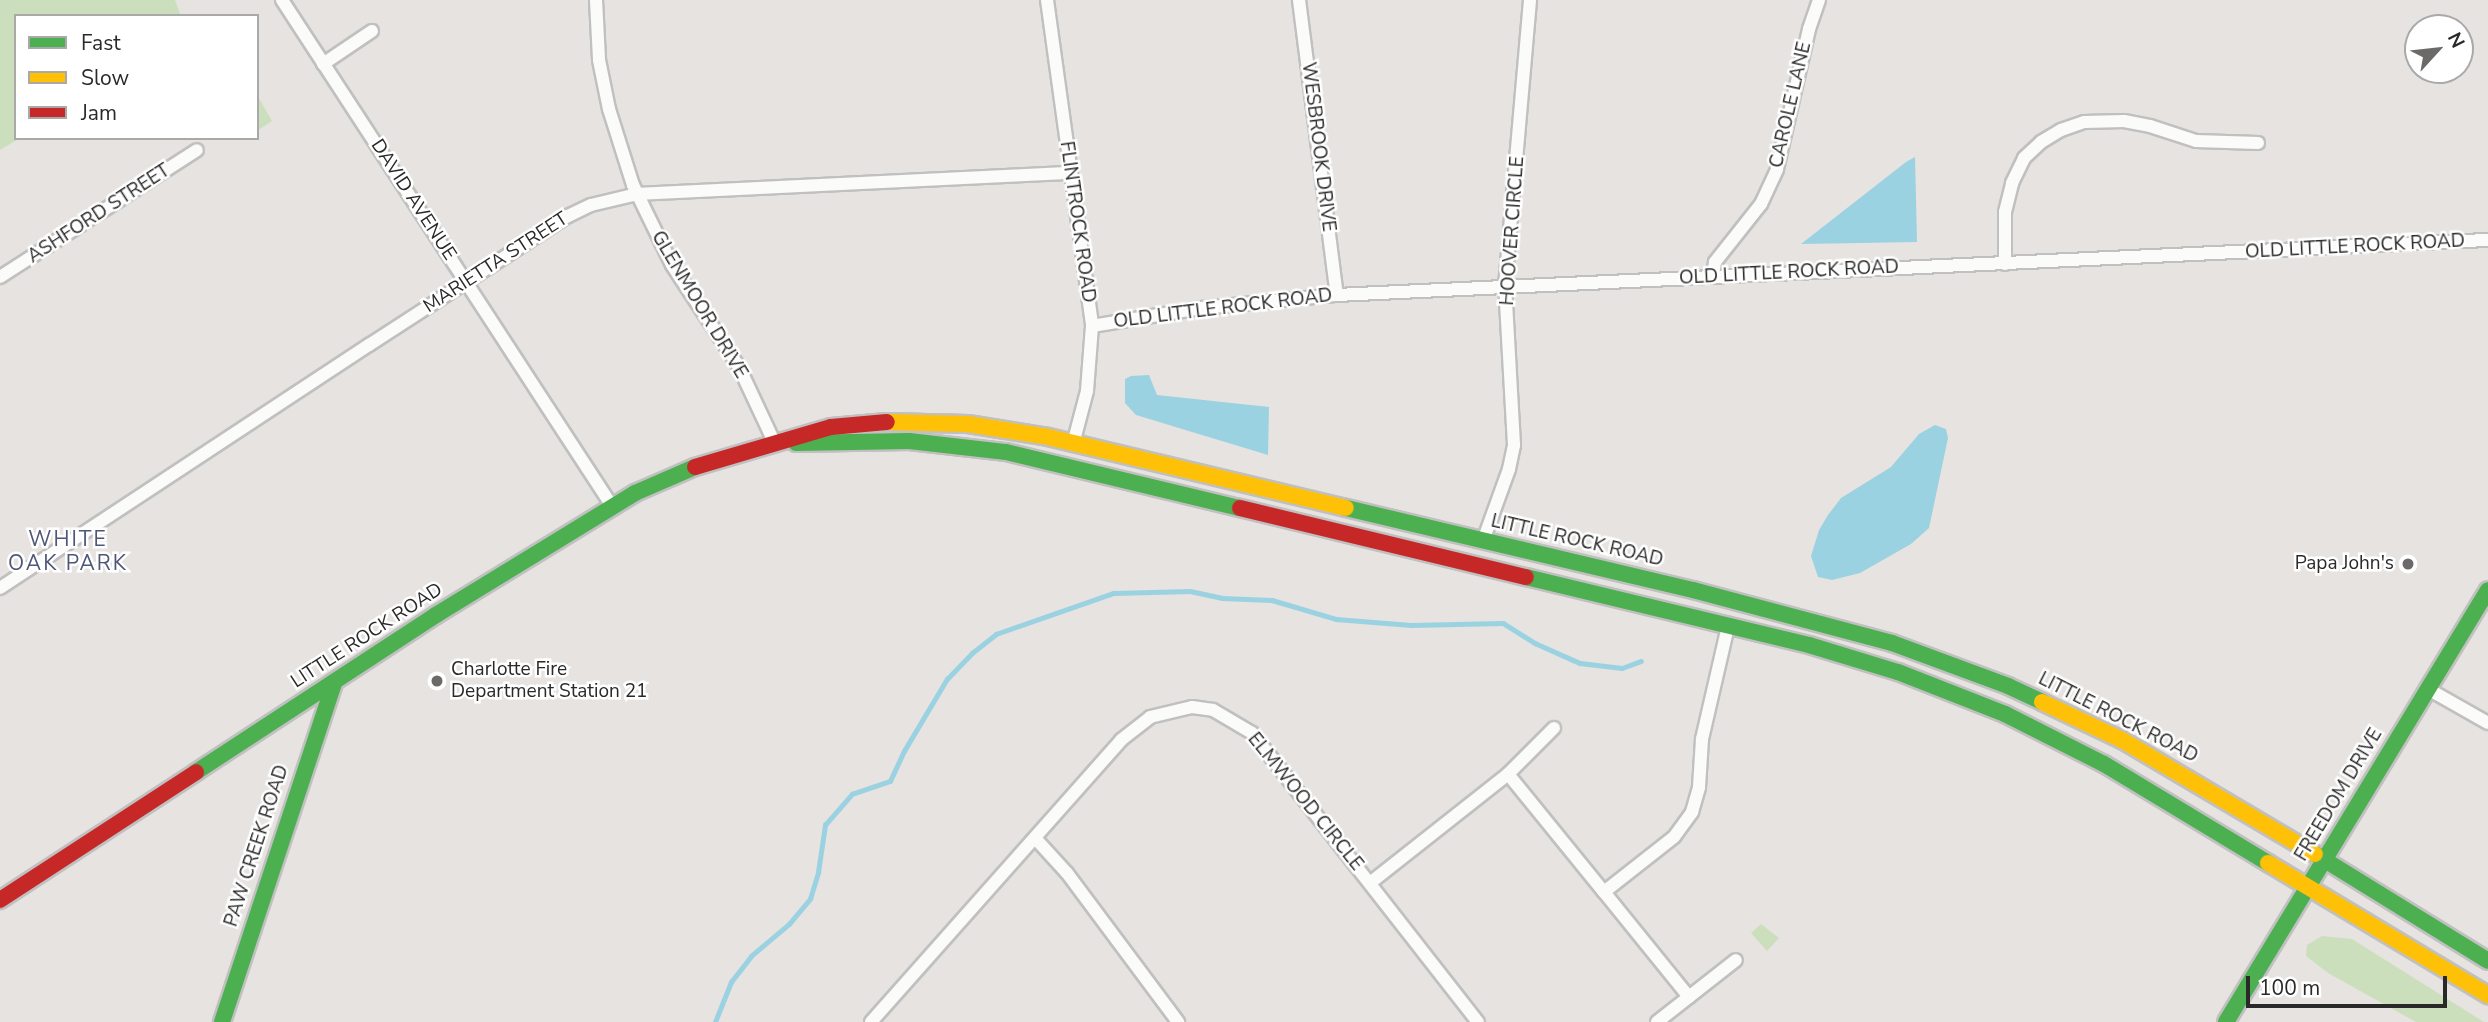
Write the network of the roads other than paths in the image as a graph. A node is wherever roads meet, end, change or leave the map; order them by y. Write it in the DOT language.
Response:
graph roads {
  1 [pos="282,0"];
  2 [pos="596,0"];
  3 [pos="1047,0"];
  4 [pos="1299,0"];
  5 [pos="1531,0"];
  6 [pos="1819,0"];
  7 [pos="372,31"];
  8 [pos="323,64"];
  9 [pos="2258,142"];
  10 [pos="197,150"];
  11 [pos="1070,173"];
  12 [pos="636,194"];
  13 [pos="2488,240"];
  14 [pos="2005,264"];
  15 [pos="1713,276"];
  16 [pos="0,277"];
  17 [pos="467,282"];
  18 [pos="1506,286"];
  19 [pos="1337,295"];
  20 [pos="1092,326"];
  21 [pos="775,444"];
  22 [pos="1073,444"];
  23 [pos="612,506"];
  24 [pos="1483,541"];
  25 [pos="0,588"];
  26 [pos="2488,590"];
  27 [pos="1728,626"];
  28 [pos="334,684"];
  29 [pos="2428,689"];
  30 [pos="2488,723"];
  31 [pos="1554,728"];
  32 [pos="1508,774"];
  33 [pos="1035,838"];
  34 [pos="2324,860"];
  35 [pos="1370,883"];
  36 [pos="2308,886"];
  37 [pos="1604,892"];
  38 [pos="0,900"];
  39 [pos="1736,960"];
  40 [pos="2488,961"];
  41 [pos="2488,995"];
  42 [pos="1689,997"];
  43 [pos="222,1022"];
  44 [pos="871,1022"];
  45 [pos="1178,1022"];
  46 [pos="1478,1022"];
  47 [pos="1657,1022"];
  48 [pos="2226,1022"];
  1 -- 8 [label="street, DAVID AVENUE"];
  2 -- 12 [label="street, GLENMOOR DRIVE"];
  3 -- 11 [label="street, FLINTROCK ROAD"];
  4 -- 19 [label="street, WESBROOK DRIVE"];
  5 -- 18 [label="street, HOOVER CIRCLE"];
  6 -- 15 [label="street, CAROLE LANE"];
  7 -- 8 [label="street"];
  8 -- 17 [label="street, DAVID AVENUE"];
  9 -- 14 [label="street"];
  10 -- 16 [label="street, ASHFORD STREET"];
  11 -- 12 [label="street, MARIETTA STREET"];
  11 -- 20 [label="street, FLINTROCK ROAD"];
  12 -- 17 [label="street, MARIETTA STREET"];
  12 -- 21 [label="street, GLENMOOR DRIVE"];
  13 -- 14 [label="street, OLD LITTLE ROCK ROAD"];
  14 -- 15 [label="street, OLD LITTLE ROCK ROAD"];
  15 -- 18 [label="street, OLD LITTLE ROCK ROAD"];
  17 -- 23 [label="street, DAVID AVENUE"];
  17 -- 25 [label="street, MARIETTA STREET"];
  18 -- 19 [label="street, OLD LITTLE ROCK ROAD"];
  18 -- 24 [label="street, HOOVER CIRCLE"];
  19 -- 20 [label="street, OLD LITTLE ROCK ROAD"];
  20 -- 22 [label="street, FLINTROCK ROAD"];
  21 -- 22 [label="main road, LITTLE ROCK ROAD"];
  21 -- 23 [label="main road, LITTLE ROCK ROAD"];
  21 -- 27 [label="main road, LITTLE ROCK ROAD"];
  22 -- 24 [label="main road, LITTLE ROCK ROAD"];
  23 -- 28 [label="main road, LITTLE ROCK ROAD"];
  24 -- 34 [label="main road, LITTLE ROCK ROAD"];
  26 -- 29 [label="main road, FREEDOM DRIVE"];
  27 -- 36 [label="main road, LITTLE ROCK ROAD"];
  27 -- 37 [label="street"];
  28 -- 38 [label="main road, LITTLE ROCK ROAD"];
  28 -- 43 [label="main road, PAW CREEK ROAD"];
  29 -- 30 [label="street"];
  29 -- 34 [label="main road, FREEDOM DRIVE"];
  31 -- 32 [label="street"];
  32 -- 35 [label="street"];
  32 -- 37 [label="street"];
  33 -- 35 [label="street, ELMWOOD CIRCLE"];
  33 -- 44 [label="street, ELMWOOD CIRCLE"];
  33 -- 45 [label="street"];
  34 -- 36 [label="main road, FREEDOM DRIVE"];
  34 -- 40 [label="main road, LITTLE ROCK ROAD"];
  35 -- 46 [label="street, ELMWOOD CIRCLE"];
  36 -- 41 [label="main road, LITTLE ROCK ROAD"];
  36 -- 48 [label="main road, FREEDOM DRIVE"];
  37 -- 42 [label="street"];
  39 -- 42 [label="street"];
  42 -- 47 [label="street"];
}
